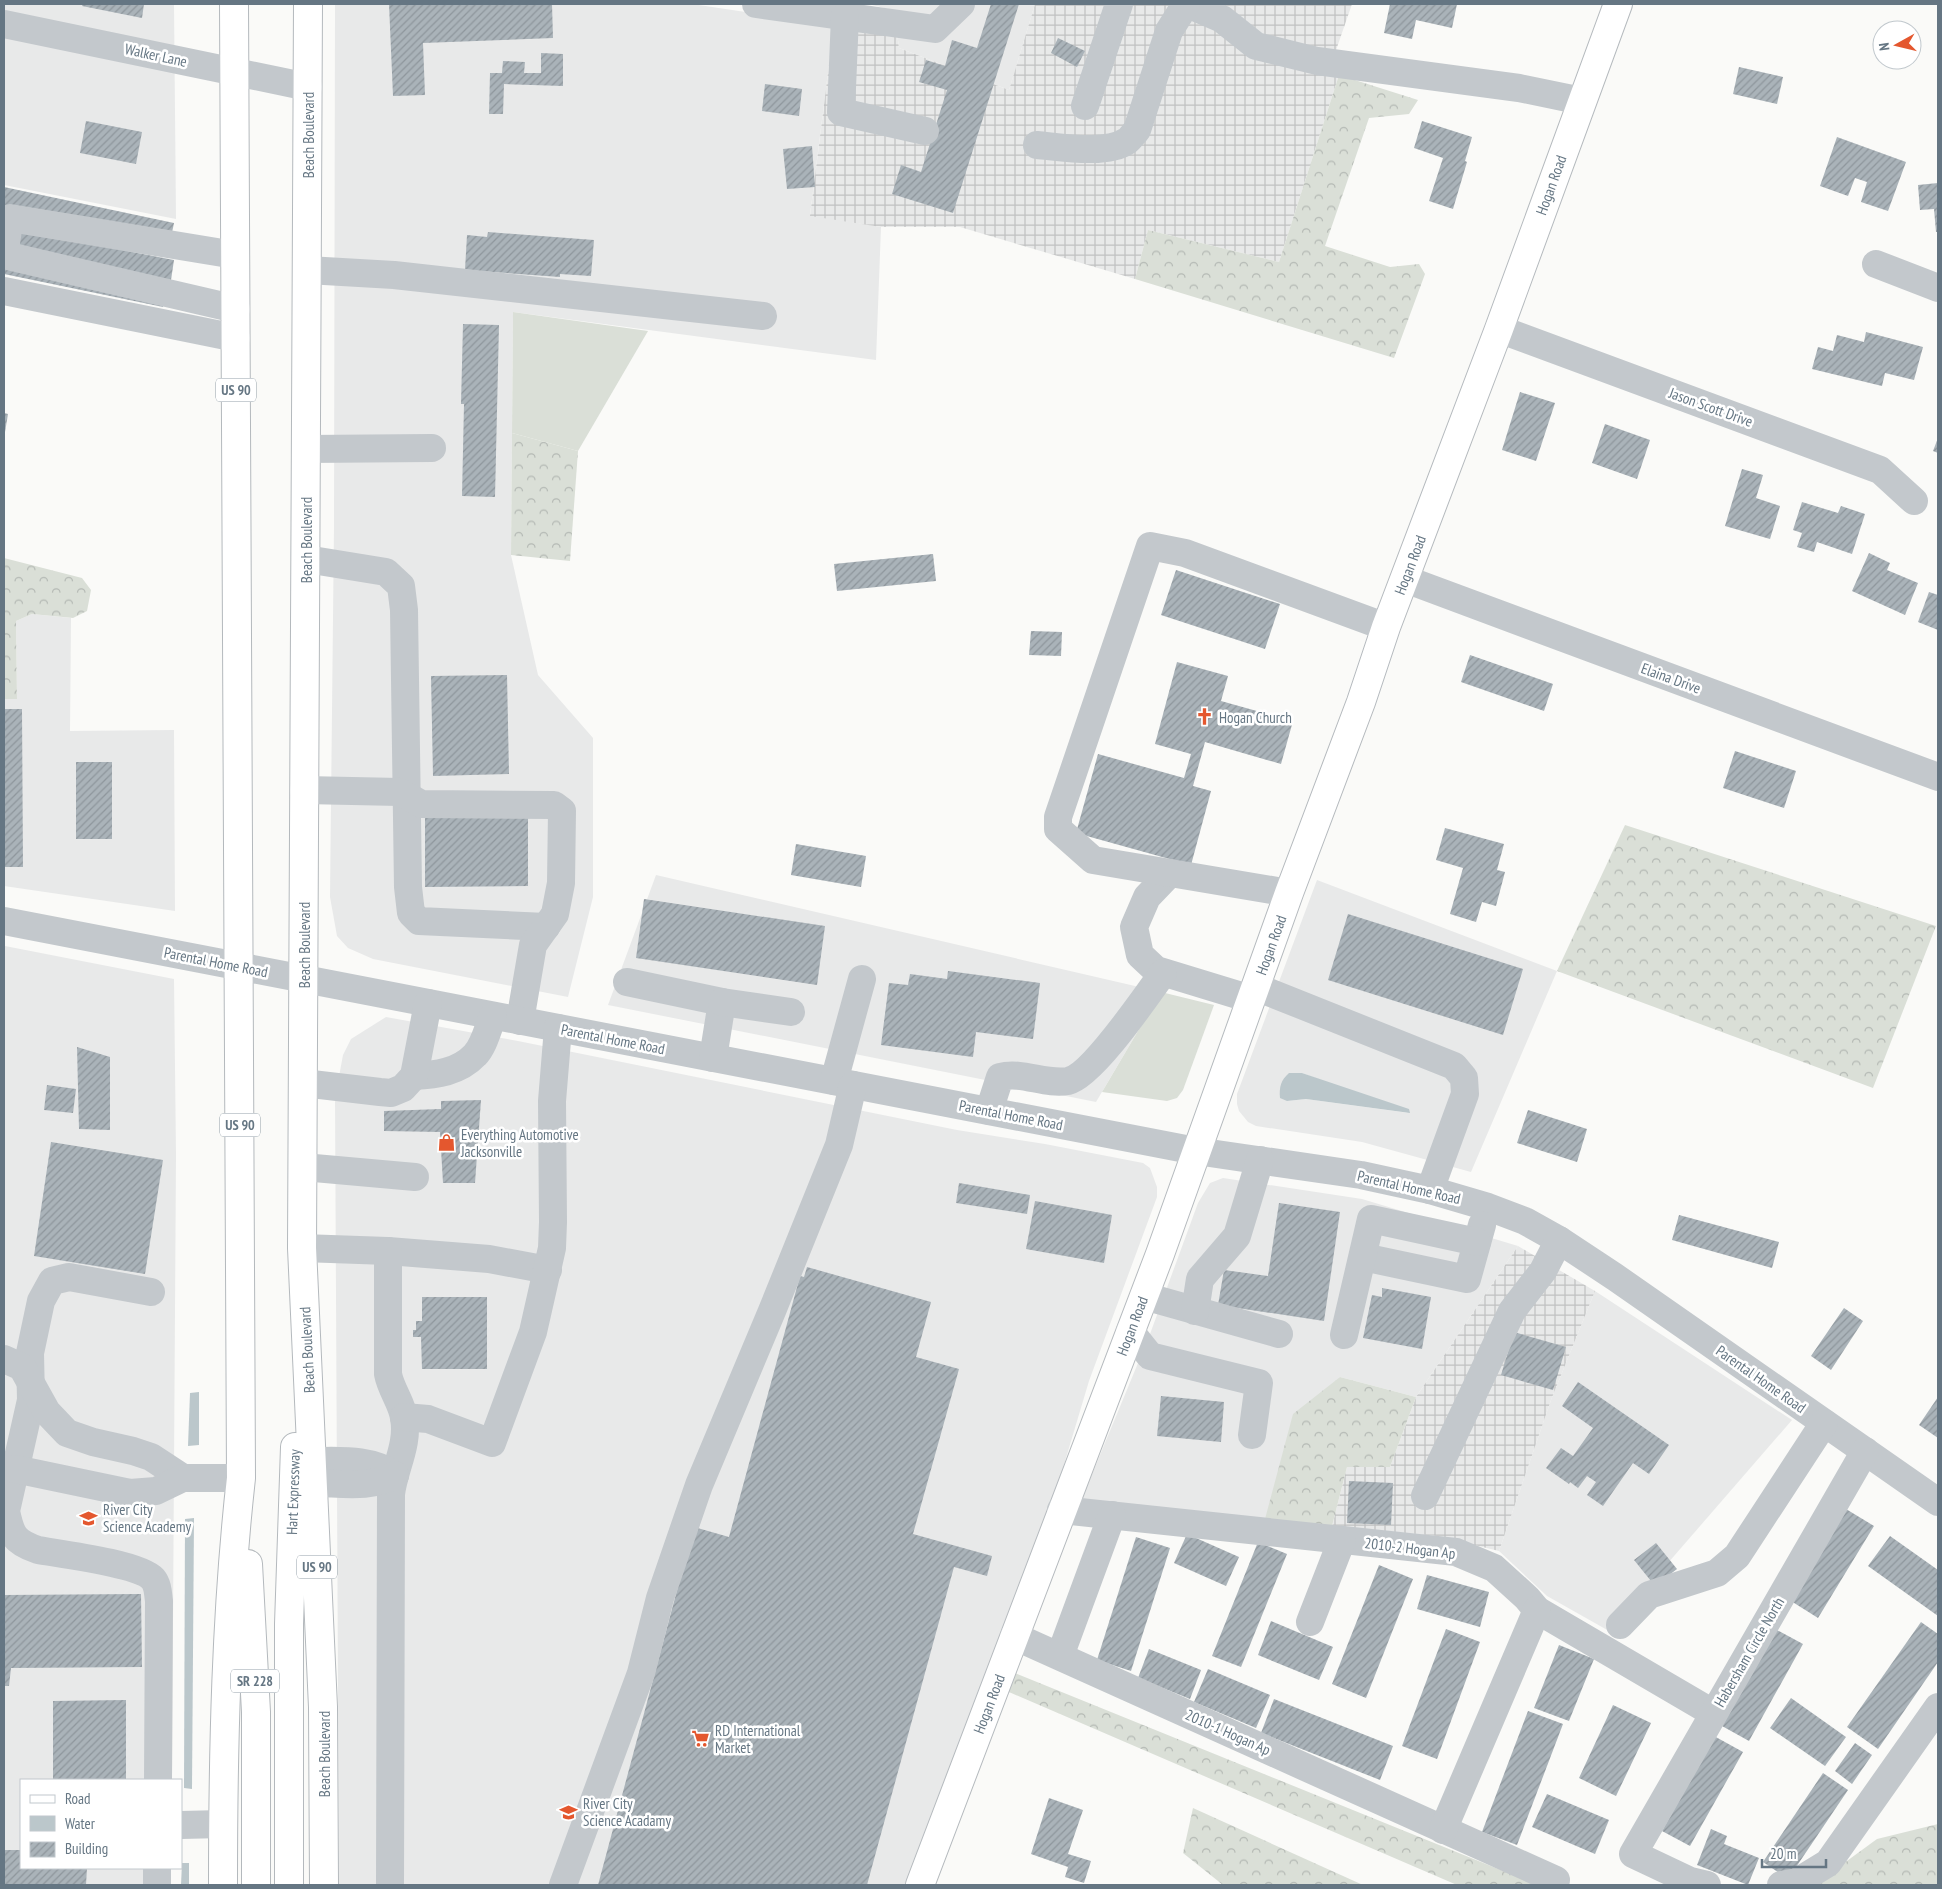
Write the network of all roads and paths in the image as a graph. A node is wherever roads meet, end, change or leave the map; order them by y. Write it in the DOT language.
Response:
graph roads {
  1 [pos="234,4"];
  2 [pos="308,4"];
  3 [pos="756,4"];
  4 [pos="961,4"];
  5 [pos="1119,4"];
  6 [pos="1186,4"];
  7 [pos="1618,4"];
  8 [pos="845,16"];
  9 [pos="4,24"];
  10 [pos="234,71"];
  11 [pos="308,88"];
  12 [pos="1582,101"];
  13 [pos="1085,106"];
  14 [pos="925,131"];
  15 [pos="1037,145"];
  16 [pos="235,255"];
  17 [pos="1876,264"];
  18 [pos="307,270"];
  19 [pos="1938,288"];
  20 [pos="4,291"];
  21 [pos="236,309"];
  22 [pos="763,316"];
  23 [pos="1499,329"];
  24 [pos="236,338"];
  25 [pos="432,448"];
  26 [pos="306,449"];
  27 [pos="1914,501"];
  28 [pos="306,559"];
  29 [pos="1405,579"];
  30 [pos="1386,626"];
  31 [pos="1938,777"];
  32 [pos="304,790"];
  33 [pos="406,796"];
  34 [pos="1170,873"];
  35 [pos="1289,893"];
  36 [pos="4,921"];
  37 [pos="546,927"];
  38 [pos="239,966"];
  39 [pos="1163,973"];
  40 [pos="304,979"];
  41 [pos="862,979"];
  42 [pos="627,982"];
  43 [pos="1253,993"];
  44 [pos="722,1002"];
  45 [pos="428,1003"];
  46 [pos="791,1012"];
  47 [pos="493,1016"];
  48 [pos="520,1021"];
  49 [pos="558,1028"];
  50 [pos="713,1058"];
  51 [pos="414,1076"];
  52 [pos="303,1083"];
  53 [pos="843,1083"];
  54 [pos="989,1111"];
  55 [pos="1196,1151"];
  56 [pos="1260,1160"];
  57 [pos="303,1167"];
  58 [pos="415,1177"];
  59 [pos="1393,1182"];
  60 [pos="1430,1190"];
  61 [pos="1488,1207"];
  62 [pos="1395,1225"];
  63 [pos="1559,1240"];
  64 [pos="1477,1242"];
  65 [pos="302,1248"];
  66 [pos="388,1251"];
  67 [pos="1363,1257"];
  68 [pos="1397,1264"];
  69 [pos="548,1270"];
  70 [pos="151,1292"];
  71 [pos="1144,1296"];
  72 [pos="1195,1311"];
  73 [pos="1130,1331"];
  74 [pos="1279,1334"];
  75 [pos="1344,1335"];
  76 [pos="4,1359"];
  77 [pos="32,1385"];
  78 [pos="404,1417"];
  79 [pos="1824,1423"];
  80 [pos="1252,1435"];
  81 [pos="1866,1451"];
  82 [pos="15,1469"];
  83 [pos="313,1472"];
  84 [pos="395,1475"];
  85 [pos="182,1478"];
  86 [pos="241,1478"];
  87 [pos="1424,1496"];
  88 [pos="1938,1502"];
  89 [pos="1062,1510"];
  90 [pos="1112,1515"];
  91 [pos="7,1528"];
  92 [pos="1342,1540"];
  93 [pos="1537,1610"];
  94 [pos="1310,1622"];
  95 [pos="1620,1625"];
  96 [pos="1014,1636"];
  97 [pos="1060,1656"];
  98 [pos="1938,1707"];
  99 [pos="1713,1713"];
  100 [pos="158,1779"];
  101 [pos="223,1824"];
  102 [pos="182,1825"];
  103 [pos="1442,1830"];
  104 [pos="157,1869"];
  105 [pos="1556,1880"];
  106 [pos="157,1885"];
  107 [pos="223,1885"];
  108 [pos="256,1885"];
  109 [pos="289,1885"];
  110 [pos="324,1885"];
  111 [pos="390,1885"];
  112 [pos="563,1885"];
  113 [pos="920,1885"];
  114 [pos="1707,1885"];
  115 [pos="1781,1885"];
  1 -- 10 [label="main road, US 90"];
  2 -- 11 [label="main road, Beach Boulevard / US 90"];
  3 -- 8 [label="street"];
  4 -- 8 [label="street"];
  5 -- 13 [label="street"];
  6 -- 12 [label="street"];
  6 -- 15 [label="street"];
  7 -- 12 [label="main road, Hogan Road"];
  8 -- 14 [label="street"];
  9 -- 10 [label="street, Walker Lane"];
  10 -- 11 [label="street, Walker Lane"];
  10 -- 16 [label="main road, US 90"];
  11 -- 18 [label="main road, Beach Boulevard / US 90"];
  12 -- 23 [label="main road, Hogan Road"];
  16 -- 21 [label="main road, US 90"];
  16 -- 21 [label="street"];
  17 -- 19 [label="street"];
  18 -- 22 [label="street"];
  18 -- 26 [label="main road, Beach Boulevard / US 90"];
  20 -- 24 [label="street"];
  21 -- 24 [label="main road, US 90"];
  23 -- 27 [label="street, Jason Scott Drive"];
  23 -- 29 [label="main road, Hogan Road"];
  24 -- 38 [label="main road, US 90"];
  25 -- 26 [label="street"];
  26 -- 28 [label="main road, Beach Boulevard / US 90"];
  28 -- 32 [label="main road, Beach Boulevard / US 90"];
  28 -- 33 [label="street"];
  29 -- 30 [label="main road, Hogan Road"];
  29 -- 31 [label="street, Elaina Drive"];
  30 -- 34 [label="street"];
  30 -- 35 [label="main road, Hogan Road"];
  32 -- 33 [label="street"];
  32 -- 40 [label="main road, Beach Boulevard / US 90"];
  33 -- 37 [label="street"];
  33 -- 37 [label="street"];
  34 -- 35 [label="street"];
  34 -- 39 [label="street"];
  35 -- 43 [label="main road, Hogan Road"];
  36 -- 38 [label="street, Parental Home Road"];
  37 -- 48 [label="street"];
  38 -- 40 [label="street, Parental Home Road"];
  38 -- 86 [label="main road, US 90"];
  39 -- 43 [label="street"];
  39 -- 54 [label="street"];
  40 -- 45 [label="street, Parental Home Road"];
  40 -- 52 [label="main road, Beach Boulevard / US 90"];
  41 -- 53 [label="street"];
  42 -- 44 [label="street"];
  43 -- 55 [label="main road, Hogan Road"];
  43 -- 60 [label="street"];
  44 -- 46 [label="street"];
  44 -- 50 [label="street"];
  45 -- 47 [label="street, Parental Home Road"];
  45 -- 51 [label="street"];
  47 -- 48 [label="street, Parental Home Road"];
  47 -- 51 [label="street"];
  48 -- 49 [label="street, Parental Home Road"];
  49 -- 50 [label="street, Parental Home Road"];
  49 -- 69 [label="street"];
  50 -- 53 [label="street, Parental Home Road"];
  51 -- 52 [label="street"];
  52 -- 57 [label="main road, Beach Boulevard / US 90"];
  53 -- 54 [label="street, Parental Home Road"];
  53 -- 112 [label="street"];
  54 -- 55 [label="street, Parental Home Road"];
  55 -- 56 [label="street, Parental Home Road"];
  55 -- 71 [label="main road, Hogan Road"];
  56 -- 59 [label="street, Parental Home Road"];
  56 -- 72 [label="street"];
  57 -- 58 [label="street"];
  57 -- 65 [label="main road, Beach Boulevard / US 90"];
  59 -- 60 [label="street, Parental Home Road"];
  59 -- 62 [label="street"];
  60 -- 61 [label="street, Parental Home Road"];
  61 -- 63 [label="street, Parental Home Road"];
  61 -- 64 [label="street"];
  62 -- 64 [label="street"];
  62 -- 67 [label="street"];
  62 -- 68 [label="street"];
  63 -- 79 [label="street, Parental Home Road"];
  63 -- 87 [label="street"];
  64 -- 68 [label="street"];
  65 -- 66 [label="street"];
  65 -- 83 [label="main road, Beach Boulevard / US 90"];
  65 -- 109 [label="main road, Hart Expressway / SR 228"];
  66 -- 69 [label="street"];
  66 -- 78 [label="street"];
  67 -- 68 [label="street"];
  67 -- 75 [label="street"];
  69 -- 78 [label="street"];
  70 -- 77 [label="street"];
  71 -- 72 [label="street"];
  71 -- 73 [label="main road, Hogan Road"];
  72 -- 74 [label="street"];
  73 -- 80 [label="street"];
  73 -- 89 [label="main road, Hogan Road"];
  76 -- 77 [label="street"];
  77 -- 82 [label="street"];
  77 -- 85 [label="street"];
  78 -- 84 [label="street"];
  79 -- 81 [label="street, Parental Home Road"];
  79 -- 95 [label="street"];
  81 -- 88 [label="street, Parental Home Road"];
  81 -- 99 [label="street, Habersham Circle North"];
  82 -- 85 [label="street"];
  82 -- 91 [label="street"];
  83 -- 84 [label="street"];
  83 -- 110 [label="main road, Beach Boulevard / US 90"];
  84 -- 111 [label="street"];
  85 -- 86 [label="street"];
  86 -- 101 [label="main road, US 90"];
  86 -- 108 [label="main road, SR 228"];
  89 -- 90 [label="street, 2010-2 Hogan Ap"];
  89 -- 96 [label="main road, Hogan Road"];
  90 -- 92 [label="street, 2010-2 Hogan Ap"];
  90 -- 97 [label="street"];
  91 -- 100 [label="street"];
  92 -- 93 [label="street, 2010-2 Hogan Ap"];
  92 -- 94 [label="street"];
  93 -- 99 [label="street, 2010-2 Hogan Ap"];
  93 -- 103 [label="street"];
  96 -- 97 [label="street, 2010-1 Hogan Ap"];
  96 -- 113 [label="main road, Hogan Road"];
  97 -- 103 [label="street, 2010-1 Hogan Ap"];
  98 -- 115 [label="street"];
  99 -- 114 [label="street, Habersham Circle North"];
  101 -- 102 [label="street"];
  101 -- 107 [label="main road, US 90"];
  103 -- 105 [label="street, 2010-1 Hogan Ap"];
  104 -- 106 [label="street"];
}
